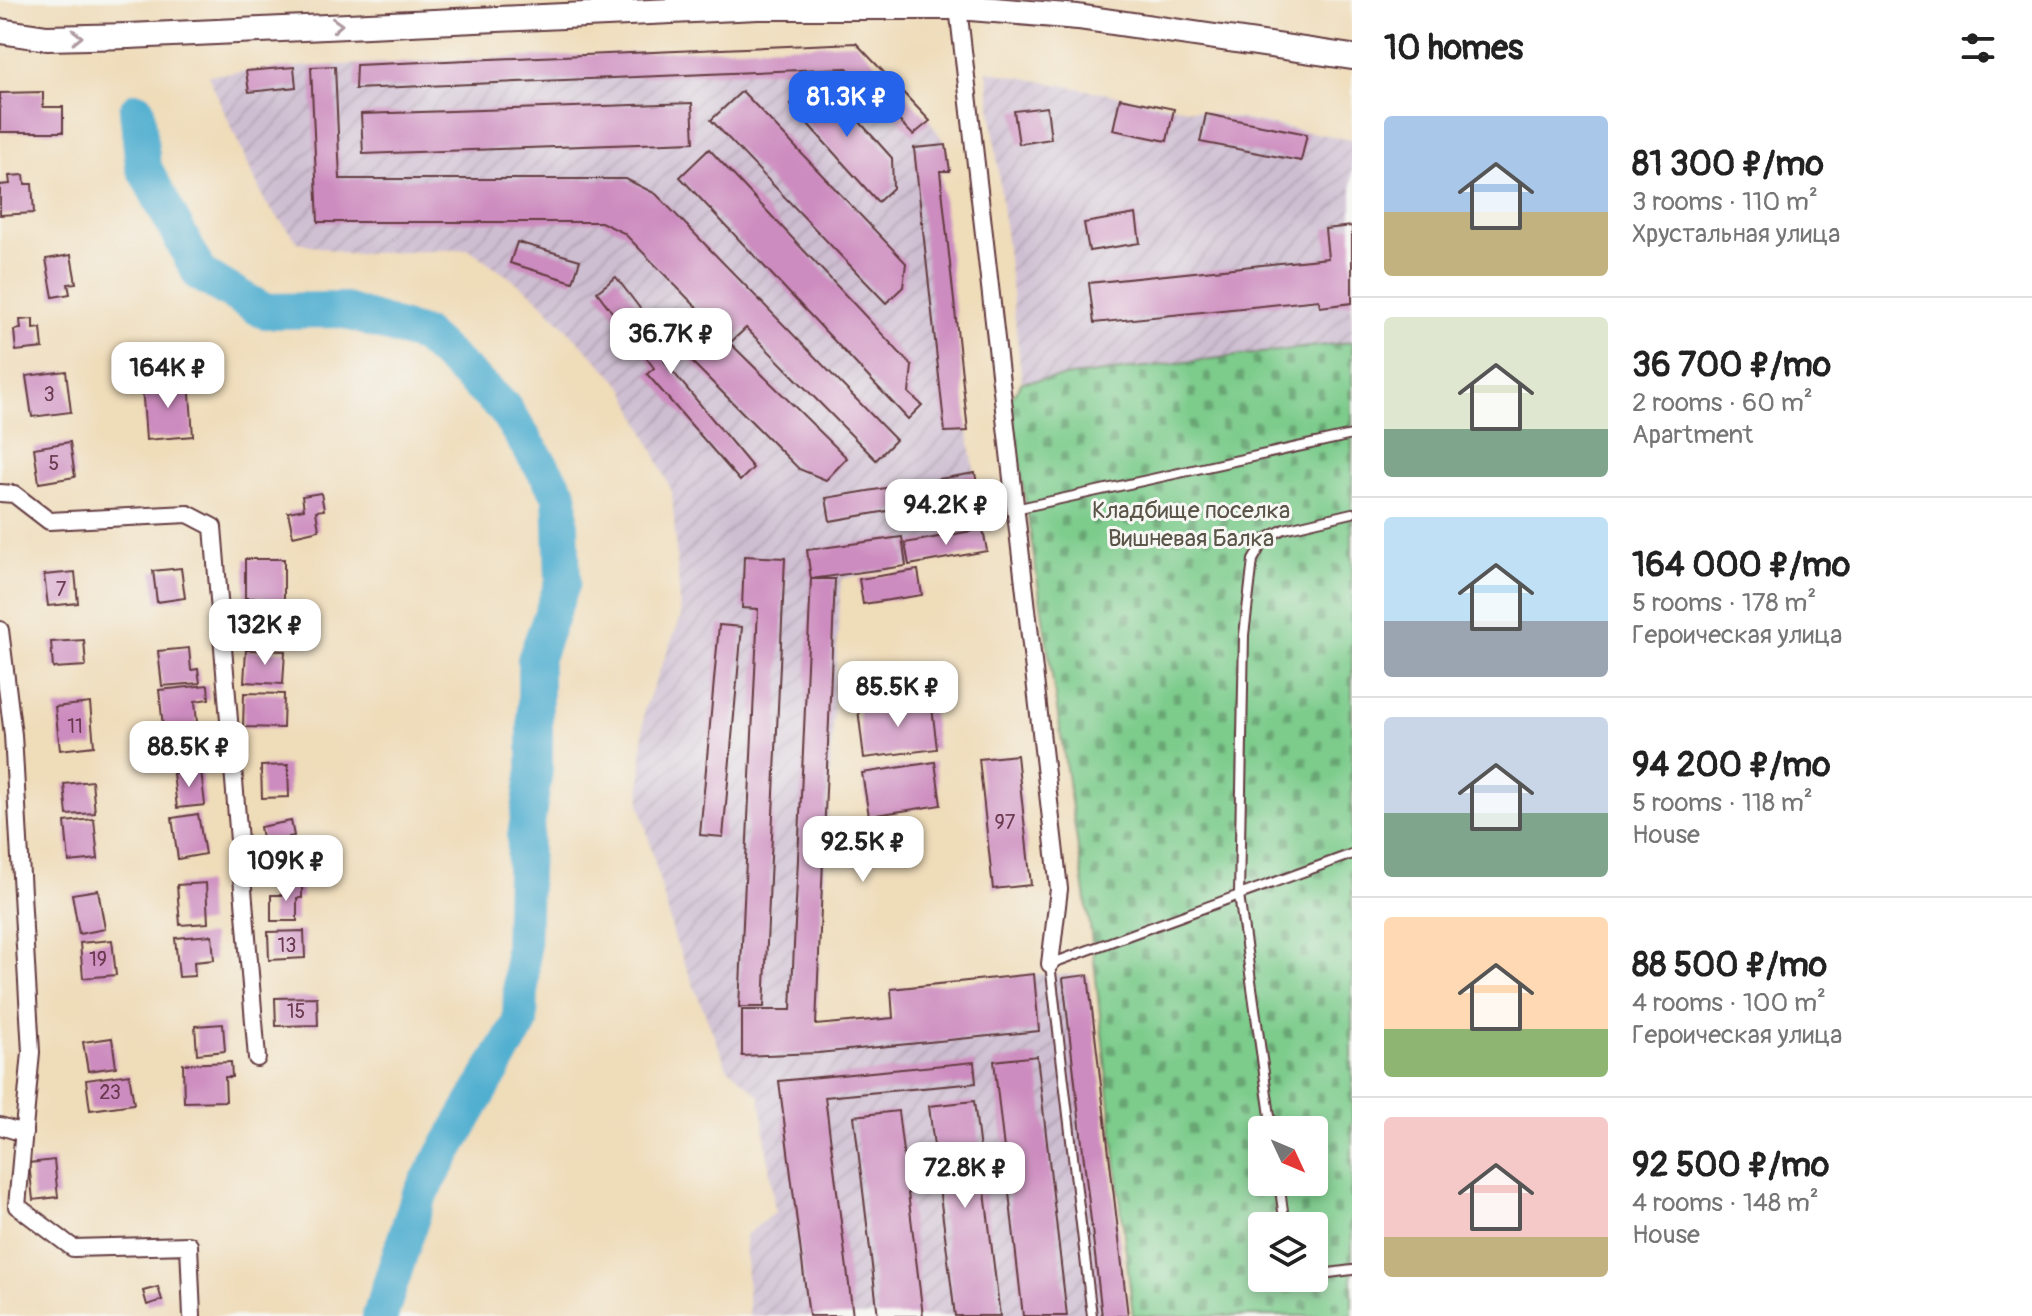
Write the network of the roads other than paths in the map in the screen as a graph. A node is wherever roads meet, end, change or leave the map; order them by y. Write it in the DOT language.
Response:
graph roads {
  1 [pos="1046,0"];
  2 [pos="958,7"];
  3 [pos="1078,17"];
  4 [pos="0,31"];
  5 [pos="1352,57"];
  6 [pos="1352,435"];
  7 [pos="0,493"];
  8 [pos="1015,509"];
  9 [pos="1352,513"];
  10 [pos="0,630"];
  11 [pos="1352,854"];
  12 [pos="1239,895"];
  13 [pos="1050,964"];
  14 [pos="257,1058"];
  15 [pos="1270,1116"];
  16 [pos="0,1126"];
  17 [pos="24,1133"];
  18 [pos="1352,1270"];
  19 [pos="1328,1273"];
  20 [pos="192,1316"];
  21 [pos="1092,1316"];
  1 -- 3 [label="street"];
  2 -- 3 [label="street"];
  4 -- 2 [label="street, one-way"];
  2 -- 8 [label="street"];
  3 -- 5 [label="street"];
  6 -- 8 [label="lane"];
  7 -- 14 [label="street"];
  8 -- 13 [label="street"];
  9 -- 12 [label="lane"];
  10 -- 17 [label="street"];
  11 -- 12 [label="lane"];
  12 -- 13 [label="lane"];
  12 -- 15 [label="lane"];
  13 -- 21 [label="lane"];
  16 -- 17 [label="street"];
  17 -- 20 [label="street"];
  18 -- 19 [label="lane"];
}
